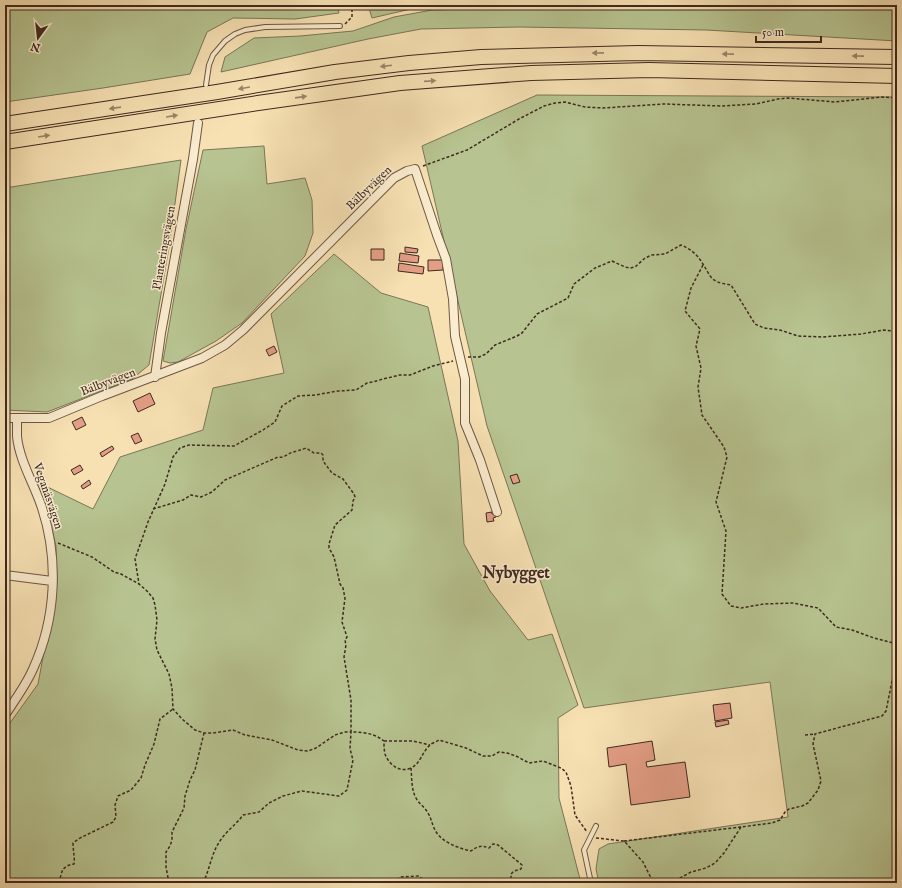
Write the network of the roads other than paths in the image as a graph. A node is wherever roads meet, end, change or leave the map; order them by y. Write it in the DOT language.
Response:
graph roads {
  1 [pos="340,26"];
  2 [pos="897,57"];
  3 [pos="897,76"];
  4 [pos="206,85"];
  5 [pos="198,123"];
  6 [pos="5,124"];
  7 [pos="5,142"];
  8 [pos="155,377"];
  9 [pos="5,418"];
  10 [pos="17,418"];
  11 [pos="497,512"];
  12 [pos="5,576"];
  13 [pos="52,581"];
  14 [pos="5,715"];
  15 [pos="596,826"];
  16 [pos="591,883"];
  1 -- 4 [label="lane"];
  2 -- 6 [label="highway, one-way"];
  7 -- 3 [label="highway, one-way"];
  5 -- 8 [label="street, Planteringsvägen"];
  8 -- 10 [label="street, Bälbyvägen"];
  8 -- 11 [label="street, Bälbyvägen"];
  9 -- 10 [label="street"];
  10 -- 13 [label="street, Veganäsvägen"];
  12 -- 13 [label="street"];
  13 -- 14 [label="street, Veganäsvägen"];
  15 -- 16 [label="lane"];
}
